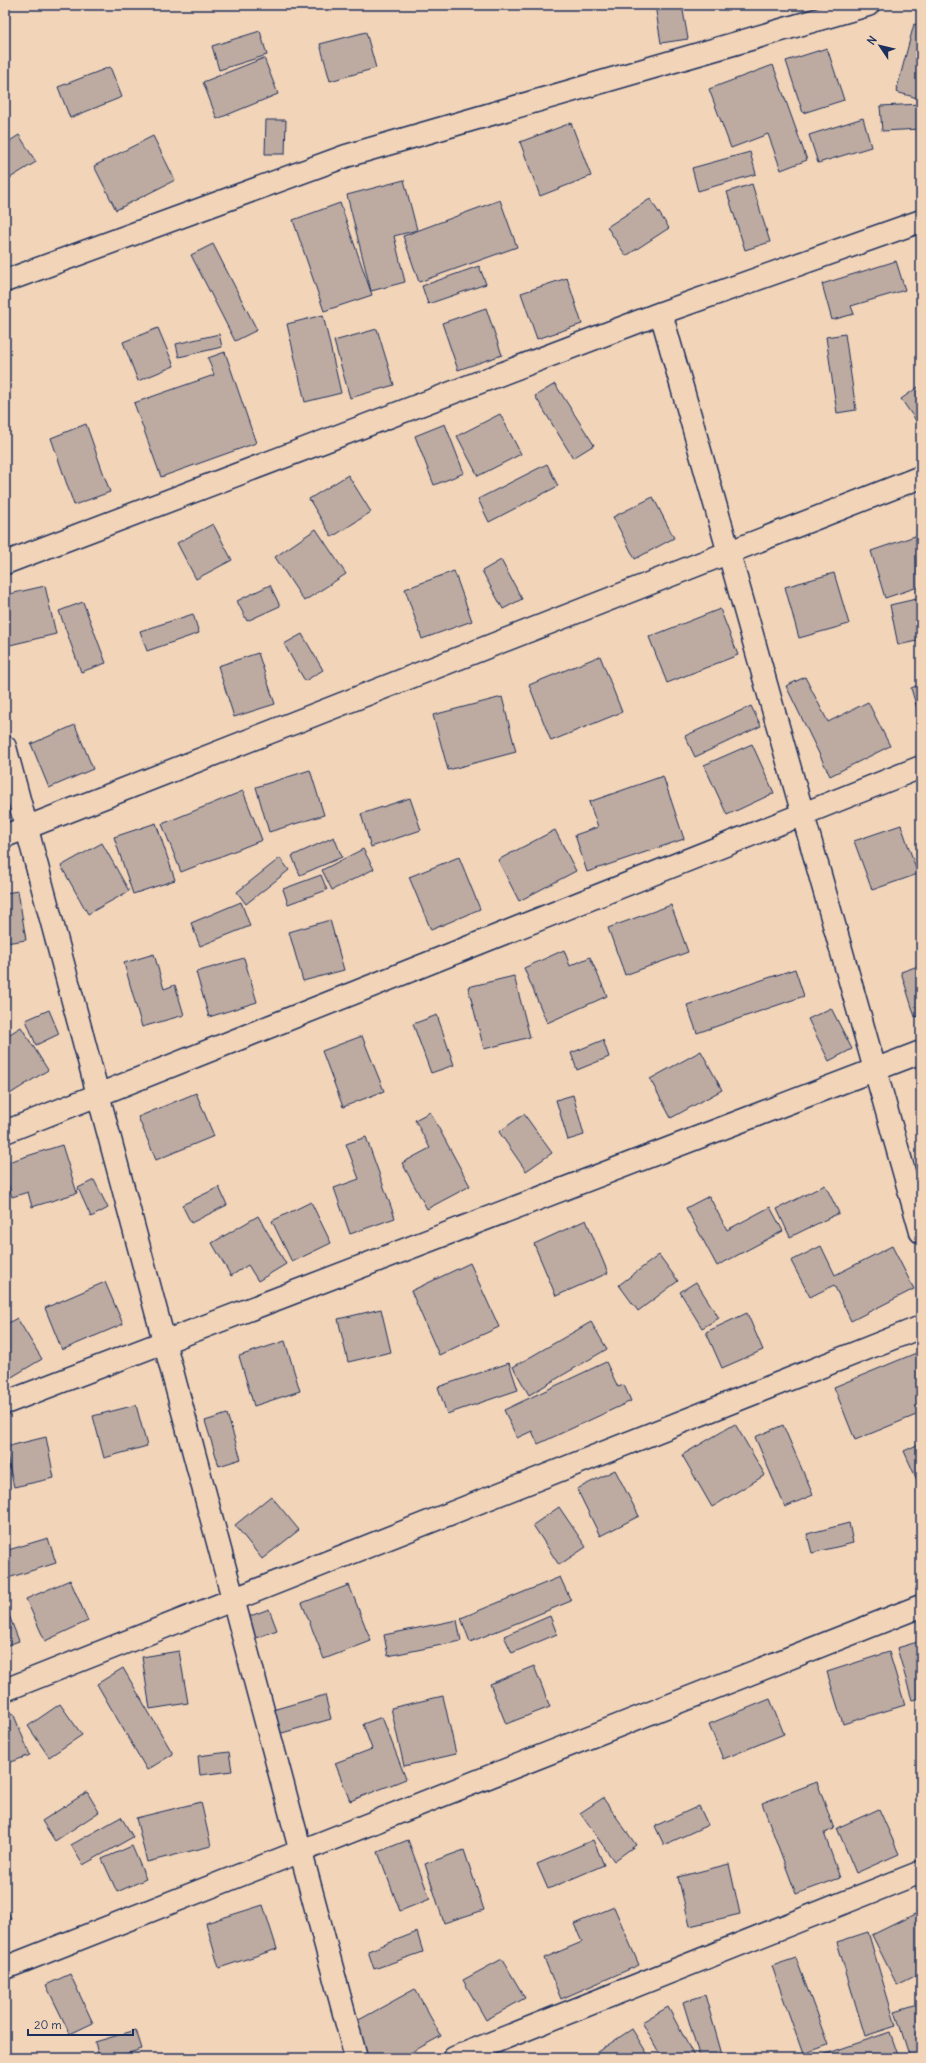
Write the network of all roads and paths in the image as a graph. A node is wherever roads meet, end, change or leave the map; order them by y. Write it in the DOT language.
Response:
graph roads {
  1 [pos="868,5"];
  2 [pos="921,221"];
  3 [pos="5,281"];
  4 [pos="661,313"];
  5 [pos="921,477"];
  6 [pos="729,551"];
  7 [pos="5,563"];
  8 [pos="5,747"];
  9 [pos="921,768"];
  10 [pos="803,815"];
  11 [pos="26,827"];
  12 [pos="5,836"];
  13 [pos="921,1052"];
  14 [pos="875,1070"];
  15 [pos="98,1094"];
  16 [pos="5,1132"];
  17 [pos="921,1232"];
  18 [pos="921,1327"];
  19 [pos="165,1342"];
  20 [pos="5,1403"];
  21 [pos="233,1600"];
  22 [pos="921,1606"];
  23 [pos="5,1690"];
  24 [pos="301,1852"];
  25 [pos="921,1872"];
  26 [pos="5,1968"];
  27 [pos="356,2058"];
  28 [pos="454,2058"];
  1 -- 3 [label="street"];
  2 -- 4 [label="street"];
  4 -- 6 [label="street"];
  4 -- 7 [label="street"];
  5 -- 6 [label="street"];
  6 -- 10 [label="street"];
  6 -- 11 [label="street"];
  8 -- 11 [label="street"];
  9 -- 10 [label="street"];
  10 -- 14 [label="street"];
  10 -- 15 [label="street"];
  11 -- 12 [label="street"];
  11 -- 15 [label="street"];
  13 -- 14 [label="street"];
  14 -- 17 [label="street"];
  14 -- 19 [label="street"];
  15 -- 16 [label="street"];
  15 -- 19 [label="street"];
  18 -- 21 [label="street"];
  19 -- 20 [label="street"];
  19 -- 21 [label="street"];
  21 -- 23 [label="street"];
  21 -- 24 [label="street"];
  22 -- 24 [label="street"];
  24 -- 26 [label="street"];
  24 -- 27 [label="street"];
  25 -- 28 [label="street"];
}
